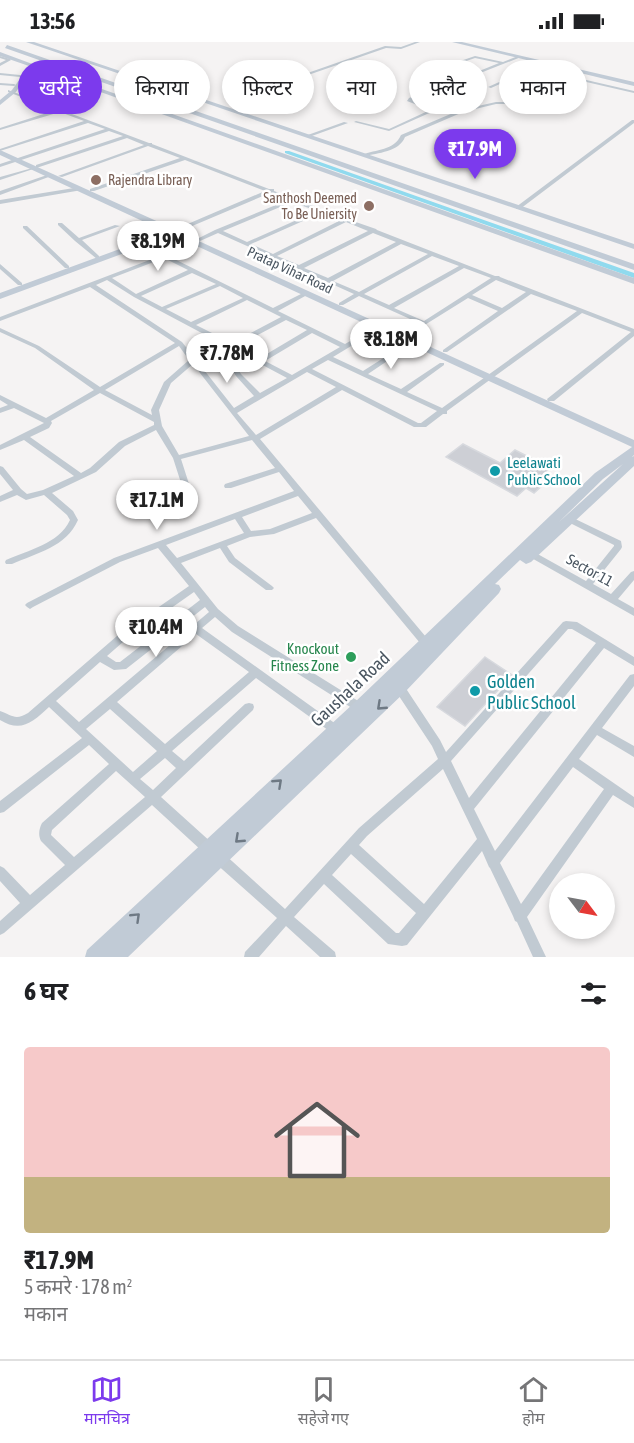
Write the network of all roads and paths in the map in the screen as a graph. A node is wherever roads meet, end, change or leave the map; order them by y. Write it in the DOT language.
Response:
graph roads {
  1 [pos="5,42"];
  2 [pos="28,42"];
  3 [pos="418,42"];
  4 [pos="455,42"];
  5 [pos="469,42"];
  6 [pos="0,45"];
  7 [pos="0,55"];
  8 [pos="29,55"];
  9 [pos="516,57"];
  10 [pos="18,60"];
  11 [pos="26,60"];
  12 [pos="44,60"];
  13 [pos="468,60"];
  14 [pos="508,60"];
  15 [pos="530,60"];
  16 [pos="499,61"];
  17 [pos="0,65"];
  18 [pos="114,71"];
  19 [pos="314,72"];
  20 [pos="587,72"];
  21 [pos="0,74"];
  22 [pos="18,76"];
  23 [pos="18,79"];
  24 [pos="114,81"];
  25 [pos="499,83"];
  26 [pos="634,83"];
  27 [pos="0,84"];
  28 [pos="18,84"];
  29 [pos="490,87"];
  30 [pos="12,89"];
  31 [pos="102,90"];
  32 [pos="18,92"];
  33 [pos="634,92"];
  34 [pos="0,100"];
  35 [pos="210,103"];
  36 [pos="49,114"];
  37 [pos="72,114"];
  38 [pos="206,114"];
  39 [pos="210,114"];
  40 [pos="425,114"];
  41 [pos="90,121"];
  42 [pos="634,121"];
  43 [pos="0,129"];
  44 [pos="111,129"];
  45 [pos="292,131"];
  46 [pos="129,136"];
  47 [pos="277,136"];
  48 [pos="310,137"];
  49 [pos="150,144"];
  50 [pos="1,150"];
  51 [pos="364,155"];
  52 [pos="186,158"];
  53 [pos="19,159"];
  54 [pos="0,166"];
  55 [pos="37,167"];
  56 [pos="56,175"];
  57 [pos="0,179"];
  58 [pos="24,185"];
  59 [pos="80,189"];
  60 [pos="92,190"];
  61 [pos="272,190"];
  62 [pos="0,193"];
  63 [pos="44,195"];
  64 [pos="294,199"];
  65 [pos="0,202"];
  66 [pos="123,206"];
  67 [pos="518,208"];
  68 [pos="323,210"];
  69 [pos="348,219"];
  70 [pos="60,224"];
  71 [pos="117,226"];
  72 [pos="25,227"];
  73 [pos="173,230"];
  74 [pos="374,230"];
  75 [pos="217,231"];
  76 [pos="78,240"];
  77 [pos="198,240"];
  78 [pos="402,241"];
  79 [pos="140,244"];
  80 [pos="247,244"];
  81 [pos="634,247"];
  82 [pos="433,253"];
  83 [pos="272,256"];
  84 [pos="97,257"];
  85 [pos="163,257"];
  86 [pos="634,259"];
  87 [pos="464,265"];
  88 [pos="0,266"];
  89 [pos="68,267"];
  90 [pos="634,267"];
  91 [pos="299,268"];
  92 [pos="191,271"];
  93 [pos="496,278"];
  94 [pos="109,279"];
  95 [pos="634,280"];
  96 [pos="328,281"];
  97 [pos="20,284"];
  98 [pos="221,284"];
  99 [pos="92,285"];
  100 [pos="0,291"];
  101 [pos="531,291"];
  102 [pos="305,294"];
  103 [pos="357,294"];
  104 [pos="0,296"];
  105 [pos="136,296"];
  106 [pos="468,296"];
  107 [pos="247,298"];
  108 [pos="341,304"];
  109 [pos="389,308"];
  110 [pos="162,309"];
  111 [pos="503,310"];
  112 [pos="582,310"];
  113 [pos="273,311"];
  114 [pos="286,317"];
  115 [pos="0,319"];
  116 [pos="424,323"];
  117 [pos="191,325"];
  118 [pos="381,326"];
  119 [pos="0,330"];
  120 [pos="312,330"];
  121 [pos="634,332"];
  122 [pos="406,334"];
  123 [pos="216,337"];
  124 [pos="180,342"];
  125 [pos="232,346"];
  126 [pos="344,346"];
  127 [pos="406,346"];
  128 [pos="445,351"];
  129 [pos="328,357"];
  130 [pos="193,360"];
  131 [pos="260,361"];
  132 [pos="442,364"];
  133 [pos="306,369"];
  134 [pos="363,374"];
  135 [pos="492,376"];
  136 [pos="291,377"];
  137 [pos="341,387"];
  138 [pos="98,389"];
  139 [pos="402,392"];
  140 [pos="258,396"];
  141 [pos="0,397"];
  142 [pos="550,399"];
  143 [pos="14,405"];
  144 [pos="0,411"];
  145 [pos="233,411"];
  146 [pos="444,412"];
  147 [pos="46,421"];
  148 [pos="158,423"];
  149 [pos="25,437"];
  150 [pos="255,438"];
  151 [pos="634,444"];
  152 [pos="0,448"];
  153 [pos="177,458"];
  154 [pos="634,460"];
  155 [pos="0,469"];
  156 [pos="280,469"];
  157 [pos="80,476"];
  158 [pos="185,484"];
  159 [pos="228,486"];
  160 [pos="18,491"];
  161 [pos="46,492"];
  162 [pos="300,492"];
  163 [pos="0,499"];
  164 [pos="318,514"];
  165 [pos="236,515"];
  166 [pos="569,519"];
  167 [pos="249,534"];
  168 [pos="160,544"];
  169 [pos="222,544"];
  170 [pos="531,554"];
  171 [pos="9,561"];
  172 [pos="175,562"];
  173 [pos="634,574"];
  174 [pos="587,585"];
  175 [pos="194,587"];
  176 [pos="269,588"];
  177 [pos="612,599"];
  178 [pos="206,601"];
  179 [pos="30,605"];
  180 [pos="215,612"];
  181 [pos="634,612"];
  182 [pos="196,629"];
  183 [pos="602,643"];
  184 [pos="430,648"];
  185 [pos="100,657"];
  186 [pos="634,662"];
  187 [pos="255,673"];
  188 [pos="634,678"];
  189 [pos="396,682"];
  190 [pos="49,701"];
  191 [pos="111,703"];
  192 [pos="249,707"];
  193 [pos="359,707"];
  194 [pos="0,715"];
  195 [pos="79,729"];
  196 [pos="595,729"];
  197 [pos="336,730"];
  198 [pos="89,739"];
  199 [pos="165,750"];
  200 [pos="634,752"];
  201 [pos="571,760"];
  202 [pos="444,761"];
  203 [pos="116,764"];
  204 [pos="184,768"];
  205 [pos="132,779"];
  206 [pos="612,787"];
  207 [pos="153,796"];
  208 [pos="634,803"];
  209 [pos="0,808"];
  210 [pos="468,809"];
  211 [pos="483,841"];
  212 [pos="351,846"];
  213 [pos="213,853"];
  214 [pos="493,863"];
  215 [pos="74,865"];
  216 [pos="0,872"];
  217 [pos="324,876"];
  218 [pos="29,904"];
  219 [pos="425,913"];
  220 [pos="287,916"];
  221 [pos="519,917"];
  222 [pos="0,929"];
  223 [pos="94,957"];
  224 [pos="114,957"];
  225 [pos="250,957"];
  226 [pos="330,957"];
  227 [pos="540,957"];
  1 -- 24 [label="street"];
  2 -- 18 [label="street"];
  3 -- 19 [label="street"];
  4 -- 9 [label="street"];
  5 -- 26 [label="street"];
  6 -- 8 [label="street"];
  7 -- 10 [label="street"];
  7 -- 17 [label="street"];
  8 -- 11 [label="street"];
  8 -- 12 [label="street"];
  9 -- 14 [label="street"];
  9 -- 15 [label="street"];
  13 -- 16 [label="street"];
  20 -- 26 [label="street"];
  21 -- 22 [label="street"];
  23 -- 30 [label="street"];
  25 -- 29 [label="street"];
  27 -- 30 [label="street"];
  28 -- 30 [label="street"];
  30 -- 32 [label="street"];
  30 -- 34 [label="street"];
  31 -- 95 [label="street"];
  33 -- 51 [label="street"];
  35 -- 45 [label="street"];
  36 -- 43 [label="street"];
  37 -- 41 [label="street"];
  38 -- 90 [label="street"];
  39 -- 47 [label="street"];
  40 -- 48 [label="street"];
  41 -- 44 [label="street"];
  41 -- 50 [label="street"];
  42 -- 67 [label="street"];
  44 -- 46 [label="street"];
  44 -- 53 [label="street"];
  45 -- 47 [label="street"];
  45 -- 48 [label="street"];
  46 -- 49 [label="street"];
  46 -- 55 [label="street"];
  47 -- 86 [label="street"];
  48 -- 51 [label="street"];
  49 -- 52 [label="street"];
  49 -- 56 [label="street"];
  50 -- 53 [label="street, Pratap Vihar Road"];
  51 -- 67 [label="street"];
  52 -- 60 [label="street"];
  52 -- 61 [label="street"];
  53 -- 54 [label="street"];
  53 -- 55 [label="street, Pratap Vihar Road"];
  55 -- 56 [label="street, Pratap Vihar Road"];
  55 -- 57 [label="street"];
  56 -- 58 [label="street"];
  56 -- 59 [label="street, Pratap Vihar Road"];
  56 -- 60 [label="street, Pratap Vihar Road"];
  58 -- 62 [label="street"];
  58 -- 63 [label="street"];
  59 -- 63 [label="street"];
  59 -- 66 [label="street, Pratap Vihar Road"];
  60 -- 66 [label="street, Pratap Vihar Road"];
  61 -- 64 [label="street"];
  61 -- 73 [label="street"];
  63 -- 65 [label="street"];
  64 -- 68 [label="street"];
  64 -- 75 [label="street"];
  66 -- 73 [label="street, Pratap Vihar Road"];
  67 -- 81 [label="street"];
  68 -- 69 [label="street"];
  68 -- 80 [label="street"];
  69 -- 74 [label="street"];
  69 -- 83 [label="street"];
  70 -- 76 [label="street"];
  71 -- 76 [label="street"];
  72 -- 89 [label="street"];
  73 -- 77 [label="street, Pratap Vihar Road"];
  73 -- 79 [label="street"];
  73 -- 84 [label="street"];
  73 -- 102 [label="street, Pratap Vihar Road"];
  74 -- 78 [label="street"];
  74 -- 91 [label="street"];
  75 -- 77 [label="street"];
  75 -- 80 [label="street"];
  76 -- 84 [label="street"];
  77 -- 108 [label="street, Pratap Vihar Road"];
  78 -- 82 [label="street"];
  78 -- 96 [label="street"];
  79 -- 85 [label="street"];
  79 -- 104 [label="street"];
  80 -- 83 [label="street"];
  82 -- 87 [label="street"];
  82 -- 103 [label="street"];
  83 -- 91 [label="street"];
  84 -- 89 [label="street"];
  85 -- 92 [label="street"];
  85 -- 94 [label="street"];
  87 -- 93 [label="street"];
  87 -- 109 [label="street"];
  88 -- 97 [label="street"];
  89 -- 97 [label="street"];
  91 -- 96 [label="street"];
  92 -- 98 [label="street"];
  92 -- 105 [label="street"];
  93 -- 101 [label="street"];
  93 -- 106 [label="street"];
  94 -- 99 [label="street"];
  94 -- 105 [label="street"];
  96 -- 103 [label="street"];
  97 -- 100 [label="street"];
  98 -- 107 [label="street"];
  98 -- 110 [label="street"];
  99 -- 115 [label="street"];
  99 -- 124 [label="street"];
  101 -- 111 [label="street"];
  101 -- 112 [label="street"];
  102 -- 113 [label="street"];
  102 -- 118 [label="street, Pratap Vihar Road"];
  103 -- 108 [label="street"];
  103 -- 109 [label="street"];
  105 -- 110 [label="street"];
  106 -- 111 [label="street"];
  106 -- 116 [label="street"];
  107 -- 113 [label="street"];
  107 -- 117 [label="street"];
  108 -- 118 [label="street, Pratap Vihar Road"];
  109 -- 116 [label="street"];
  110 -- 117 [label="street"];
  111 -- 128 [label="street"];
  112 -- 121 [label="street"];
  112 -- 135 [label="street"];
  113 -- 114 [label="street"];
  114 -- 120 [label="street"];
  114 -- 125 [label="street"];
  116 -- 122 [label="street"];
  117 -- 123 [label="street"];
  118 -- 122 [label="street, Pratap Vihar Road"];
  118 -- 126 [label="street"];
  118 -- 135 [label="street, Pratap Vihar Road"];
  119 -- 138 [label="street"];
  120 -- 126 [label="street"];
  120 -- 131 [label="street"];
  121 -- 142 [label="street"];
  122 -- 128 [label="street, Pratap Vihar Road"];
  123 -- 125 [label="street"];
  123 -- 140 [label="street"];
  124 -- 130 [label="street"];
  124 -- 138 [label="street"];
  125 -- 131 [label="street"];
  126 -- 129 [label="street"];
  127 -- 134 [label="street"];
  128 -- 135 [label="street, Pratap Vihar Road"];
  129 -- 133 [label="street"];
  129 -- 134 [label="street"];
  130 -- 145 [label="street"];
  130 -- 148 [label="street"];
  131 -- 136 [label="street"];
  132 -- 139 [label="street"];
  133 -- 136 [label="street"];
  133 -- 137 [label="street"];
  134 -- 139 [label="street"];
  135 -- 142 [label="street, Pratap Vihar Road"];
  135 -- 146 [label="street"];
  135 -- 151 [label="street, Pratap Vihar Road"];
  136 -- 140 [label="street"];
  137 -- 146 [label="street"];
  137 -- 150 [label="street"];
  138 -- 147 [label="street"];
  138 -- 148 [label="street"];
  139 -- 146 [label="street"];
  140 -- 145 [label="street"];
  141 -- 143 [label="street"];
  142 -- 151 [label="street, Pratap Vihar Road"];
  143 -- 144 [label="street"];
  143 -- 147 [label="street"];
  145 -- 150 [label="street"];
  147 -- 149 [label="street"];
  148 -- 153 [label="street"];
  148 -- 157 [label="street"];
  149 -- 152 [label="street"];
  149 -- 157 [label="street"];
  150 -- 153 [label="street"];
  150 -- 156 [label="street"];
  151 -- 184 [label="street, Gaushala Road"];
  153 -- 158 [label="street"];
  154 -- 166 [label="street, Gaushala Road"];
  155 -- 160 [label="street"];
  156 -- 159 [label="street"];
  156 -- 162 [label="street"];
  157 -- 161 [label="street"];
  160 -- 161 [label="street"];
  160 -- 163 [label="street"];
  161 -- 171 [label="street"];
  162 -- 164 [label="street"];
  162 -- 165 [label="street"];
  164 -- 167 [label="street"];
  164 -- 184 [label="street"];
  165 -- 167 [label="street"];
  165 -- 168 [label="street"];
  166 -- 170 [label="street, Gaushala Road"];
  166 -- 174 [label="street"];
  167 -- 169 [label="street"];
  168 -- 172 [label="street"];
  168 -- 179 [label="street"];
  169 -- 172 [label="street"];
  169 -- 176 [label="street"];
  170 -- 174 [label="street, Sector 11"];
  170 -- 184 [label="street, Gaushala Road"];
  172 -- 175 [label="street"];
  173 -- 177 [label="street"];
  174 -- 177 [label="street, Sector 11"];
  175 -- 178 [label="street"];
  175 -- 185 [label="street"];
  177 -- 181 [label="street, Sector 11"];
  178 -- 180 [label="street"];
  178 -- 185 [label="street"];
  180 -- 182 [label="street"];
  180 -- 193 [label="street"];
  182 -- 187 [label="street"];
  182 -- 191 [label="street"];
  183 -- 186 [label="street"];
  183 -- 202 [label="street"];
  183 -- 210 [label="street"];
  184 -- 189 [label="street, Gaushala Road"];
  185 -- 190 [label="street"];
  187 -- 197 [label="street"];
  187 -- 199 [label="street"];
  188 -- 196 [label="street"];
  189 -- 193 [label="street, Gaushala Road"];
  189 -- 202 [label="street"];
  189 -- 213 [label="street, Gaushala Road, one-way"];
  190 -- 194 [label="street"];
  190 -- 195 [label="street"];
  191 -- 195 [label="street"];
  191 -- 199 [label="street"];
  192 -- 204 [label="street"];
  193 -- 197 [label="street, Gaushala Road"];
  195 -- 198 [label="street"];
  196 -- 200 [label="street"];
  196 -- 201 [label="street"];
  213 -- 197 [label="street, Gaushala Road, one-way"];
  198 -- 203 [label="street"];
  198 -- 209 [label="street"];
  199 -- 204 [label="street"];
  199 -- 205 [label="street"];
  201 -- 206 [label="street"];
  201 -- 214 [label="street"];
  202 -- 210 [label="street"];
  202 -- 212 [label="street"];
  203 -- 205 [label="street"];
  203 -- 215 [label="street"];
  204 -- 207 [label="street"];
  205 -- 207 [label="street"];
  206 -- 208 [label="street"];
  206 -- 221 [label="street"];
  207 -- 213 [label="street"];
  207 -- 215 [label="street"];
  210 -- 211 [label="street"];
  211 -- 214 [label="street"];
  211 -- 219 [label="street"];
  212 -- 217 [label="street"];
  212 -- 219 [label="street"];
  213 -- 220 [label="street"];
  223 -- 213 [label="street, Gaushala Road, one-way"];
  213 -- 224 [label="street, Gaushala Road"];
  214 -- 221 [label="street"];
  215 -- 218 [label="street"];
  216 -- 218 [label="street"];
  217 -- 219 [label="street"];
  217 -- 220 [label="street"];
  218 -- 222 [label="street"];
  220 -- 225 [label="street"];
  220 -- 226 [label="street"];
  221 -- 227 [label="street"];
}
